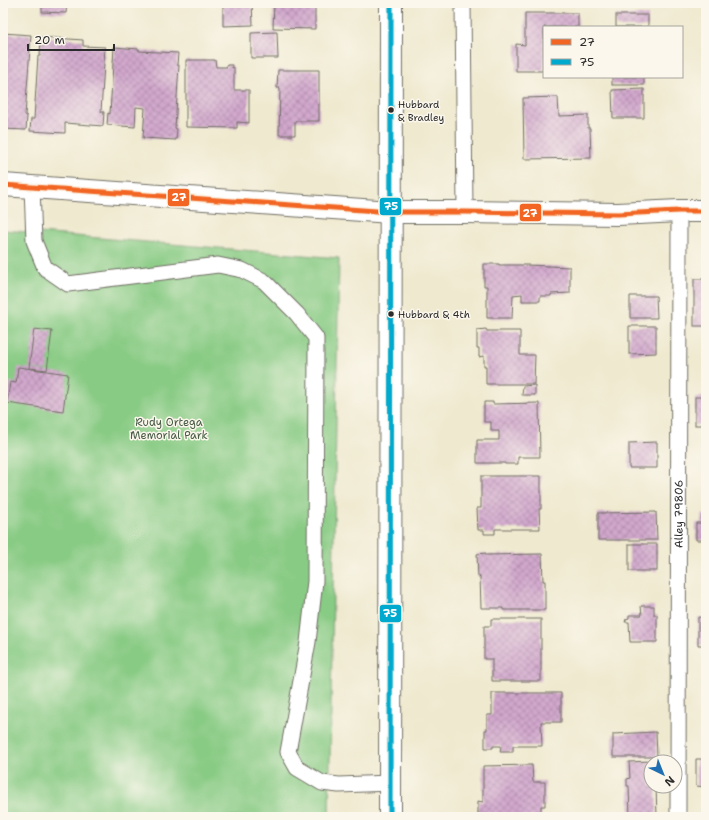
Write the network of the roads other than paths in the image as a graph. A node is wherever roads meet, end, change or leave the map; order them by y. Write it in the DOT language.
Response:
graph roads {
  1 [pos="391,3"];
  2 [pos="463,3"];
  3 [pos="3,184"];
  4 [pos="32,187"];
  5 [pos="679,211"];
  6 [pos="706,211"];
  7 [pos="391,212"];
  8 [pos="465,212"];
  9 [pos="390,783"];
  10 [pos="390,817"];
  11 [pos="678,817"];
  1 -- 7 [label="main road"];
  2 -- 8 [label="lane"];
  3 -- 4 [label="main road"];
  4 -- 7 [label="main road"];
  4 -- 9 [label="lane"];
  5 -- 6 [label="main road"];
  5 -- 8 [label="main road"];
  5 -- 11 [label="lane, Alley 79806"];
  7 -- 8 [label="main road"];
  7 -- 9 [label="main road"];
  9 -- 10 [label="main road"];
}
